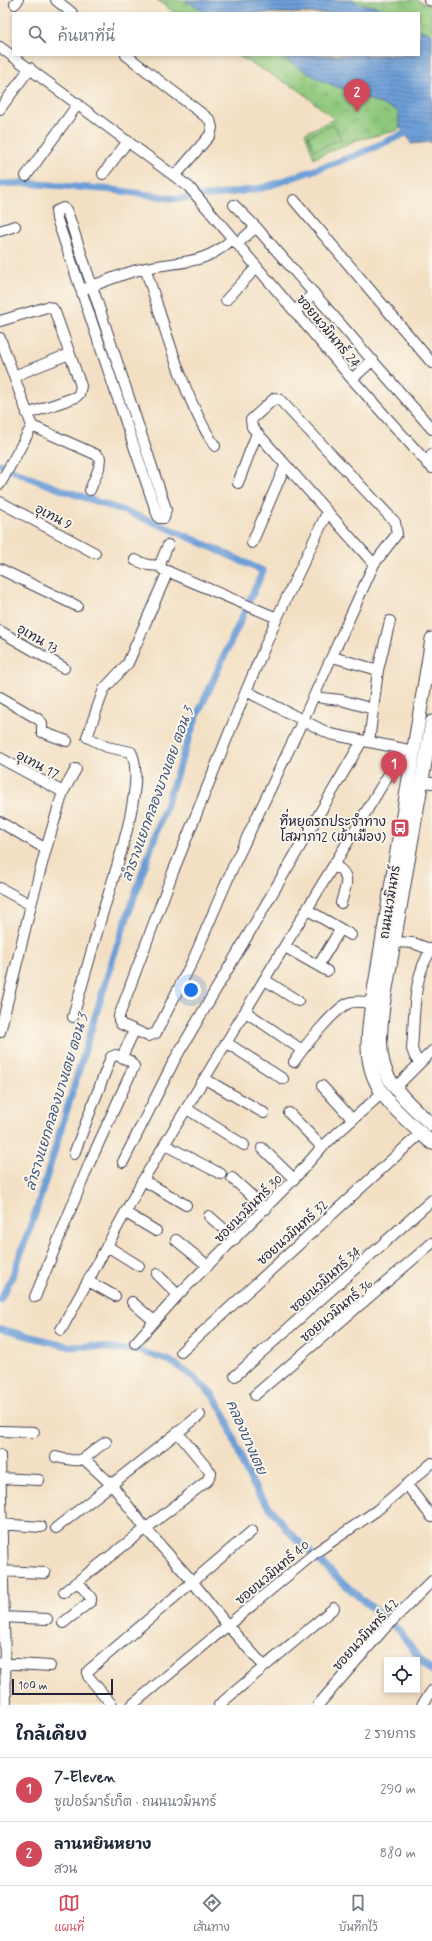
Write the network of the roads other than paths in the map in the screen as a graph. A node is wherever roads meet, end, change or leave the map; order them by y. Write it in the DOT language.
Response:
graph roads {
  1 [pos="56,0"];
  2 [pos="429,0"];
  3 [pos="432,1"];
  4 [pos="71,12"];
  5 [pos="0,47"];
  6 [pos="12,55"];
  7 [pos="13,56"];
  8 [pos="127,56"];
  9 [pos="30,68"];
  10 [pos="78,104"];
  11 [pos="0,109"];
  12 [pos="128,141"];
  13 [pos="103,174"];
  14 [pos="26,176"];
  15 [pos="175,176"];
  16 [pos="294,200"];
  17 [pos="234,205"];
  18 [pos="15,226"];
  19 [pos="256,227"];
  20 [pos="0,231"];
  21 [pos="235,242"];
  22 [pos="257,267"];
  23 [pos="145,268"];
  24 [pos="92,286"];
  25 [pos="81,290"];
  26 [pos="314,293"];
  27 [pos="226,300"];
  28 [pos="295,311"];
  29 [pos="0,321"];
  30 [pos="0,338"];
  31 [pos="69,354"];
  32 [pos="373,360"];
  33 [pos="432,363"];
  34 [pos="14,376"];
  35 [pos="352,379"];
  36 [pos="27,414"];
  37 [pos="32,426"];
  38 [pos="432,429"];
  39 [pos="257,433"];
  40 [pos="215,446"];
  41 [pos="432,454"];
  42 [pos="285,466"];
  43 [pos="430,466"];
  44 [pos="238,483"];
  45 [pos="0,484"];
  46 [pos="90,490"];
  47 [pos="0,502"];
  48 [pos="327,513"];
  49 [pos="252,542"];
  50 [pos="168,545"];
  51 [pos="95,552"];
  52 [pos="135,560"];
  53 [pos="374,564"];
  54 [pos="0,569"];
  55 [pos="164,569"];
  56 [pos="76,606"];
  57 [pos="277,618"];
  58 [pos="390,621"];
  59 [pos="0,631"];
  60 [pos="432,639"];
  61 [pos="336,658"];
  62 [pos="64,668"];
  63 [pos="378,670"];
  64 [pos="246,691"];
  65 [pos="0,696"];
  66 [pos="322,698"];
  67 [pos="372,709"];
  68 [pos="303,720"];
  69 [pos="432,722"];
  70 [pos="67,741"];
  71 [pos="365,742"];
  72 [pos="415,751"];
  73 [pos="0,758"];
  74 [pos="76,769"];
  75 [pos="427,782"];
  76 [pos="63,792"];
  77 [pos="0,822"];
  78 [pos="46,849"];
  79 [pos="335,866"];
  80 [pos="0,888"];
  81 [pos="341,903"];
  82 [pos="31,905"];
  83 [pos="308,910"];
  84 [pos="340,930"];
  85 [pos="351,935"];
  86 [pos="395,942"];
  87 [pos="285,947"];
  88 [pos="432,949"];
  89 [pos="265,980"];
  90 [pos="298,1001"];
  91 [pos="372,1002"];
  92 [pos="246,1012"];
  93 [pos="73,1017"];
  94 [pos="134,1031"];
  95 [pos="0,1032"];
  96 [pos="227,1043"];
  97 [pos="302,1050"];
  98 [pos="432,1051"];
  99 [pos="122,1057"];
  100 [pos="294,1062"];
  101 [pos="420,1063"];
  102 [pos="204,1079"];
  103 [pos="283,1079"];
  104 [pos="322,1086"];
  105 [pos="395,1088"];
  106 [pos="382,1094"];
  107 [pos="187,1109"];
  108 [pos="264,1113"];
  109 [pos="289,1113"];
  110 [pos="352,1119"];
  111 [pos="431,1123"];
  112 [pos="421,1133"];
  113 [pos="432,1143"];
  114 [pos="165,1145"];
  115 [pos="244,1145"];
  116 [pos="322,1147"];
  117 [pos="262,1148"];
  118 [pos="74,1154"];
  119 [pos="123,1162"];
  120 [pos="221,1174"];
  121 [pos="232,1178"];
  122 [pos="294,1179"];
  123 [pos="143,1180"];
  124 [pos="432,1200"];
  125 [pos="186,1205"];
  126 [pos="266,1209"];
  127 [pos="126,1213"];
  128 [pos="209,1216"];
  129 [pos="156,1231"];
  130 [pos="235,1239"];
  131 [pos="176,1240"];
  132 [pos="432,1243"];
  133 [pos="107,1246"];
  134 [pos="139,1266"];
  135 [pos="208,1266"];
  136 [pos="157,1274"];
  137 [pos="88,1281"];
  138 [pos="178,1295"];
  139 [pos="115,1296"];
  140 [pos="35,1297"];
  141 [pos="132,1302"];
  142 [pos="154,1321"];
  143 [pos="61,1330"];
  144 [pos="134,1343"];
  145 [pos="181,1352"];
  146 [pos="235,1376"];
  147 [pos="255,1395"];
  148 [pos="200,1415"];
  149 [pos="0,1431"];
  150 [pos="34,1432"];
  151 [pos="178,1433"];
  152 [pos="106,1442"];
  153 [pos="0,1455"];
  154 [pos="56,1457"];
  155 [pos="85,1460"];
  156 [pos="432,1464"];
  157 [pos="0,1478"];
  158 [pos="39,1480"];
  159 [pos="112,1485"];
  160 [pos="407,1485"];
  161 [pos="432,1517"];
  162 [pos="0,1524"];
  163 [pos="41,1527"];
  164 [pos="56,1528"];
  165 [pos="146,1529"];
  166 [pos="252,1532"];
  167 [pos="1,1571"];
  168 [pos="45,1573"];
  169 [pos="192,1581"];
  170 [pos="432,1581"];
  171 [pos="78,1582"];
  172 [pos="64,1592"];
  173 [pos="334,1608"];
  174 [pos="2,1617"];
  175 [pos="47,1620"];
  176 [pos="63,1623"];
  177 [pos="228,1626"];
  178 [pos="2,1663"];
  179 [pos="50,1666"];
  180 [pos="264,1666"];
  181 [pos="432,1692"];
  182 [pos="6,1705"];
  183 [pos="112,1705"];
  184 [pos="132,1705"];
  185 [pos="218,1705"];
  186 [pos="318,1705"];
  187 [pos="422,1705"];
  1 -- 4 [label="street"];
  2 -- 3 [label="street"];
  5 -- 6 [label="street, ซอยนวมินทร์ 24"];
  7 -- 9 [label="street, ซอยนวมินทร์ 24"];
  8 -- 15 [label="street"];
  9 -- 10 [label="street, ซอยนวมินทร์ 24"];
  9 -- 11 [label="street"];
  10 -- 12 [label="street, ซอยนวมินทร์ 24"];
  10 -- 14 [label="street"];
  12 -- 13 [label="street"];
  12 -- 15 [label="street, ซอยนวมินทร์ 24"];
  15 -- 21 [label="street, ซอยนวมินทร์ 24"];
  16 -- 33 [label="street"];
  17 -- 19 [label="street"];
  18 -- 20 [label="street"];
  19 -- 21 [label="street"];
  19 -- 26 [label="street"];
  21 -- 22 [label="street, ซอยนวมินทร์ 24"];
  21 -- 23 [label="street"];
  22 -- 27 [label="street"];
  22 -- 28 [label="street, ซอยนวมินทร์ 24"];
  23 -- 24 [label="street"];
  23 -- 40 [label="street"];
  24 -- 25 [label="street"];
  24 -- 25 [label="street"];
  24 -- 25 [label="street"];
  26 -- 28 [label="street"];
  26 -- 32 [label="street"];
  28 -- 35 [label="street, ซอยนวมินทร์ 24"];
  29 -- 31 [label="street"];
  30 -- 34 [label="street"];
  31 -- 34 [label="street"];
  31 -- 36 [label="street"];
  32 -- 35 [label="street"];
  32 -- 38 [label="street"];
  34 -- 36 [label="street"];
  35 -- 43 [label="street, ซอยนวมินทร์ 24"];
  36 -- 37 [label="street"];
  37 -- 45 [label="street"];
  37 -- 46 [label="street"];
  39 -- 42 [label="street"];
  39 -- 44 [label="street"];
  39 -- 53 [label="street"];
  41 -- 43 [label="street"];
  42 -- 48 [label="street"];
  42 -- 49 [label="street"];
  47 -- 51 [label="street, อุเทน 9"];
  48 -- 53 [label="street"];
  48 -- 57 [label="street"];
  50 -- 55 [label="street"];
  52 -- 55 [label="street"];
  53 -- 68 [label="street"];
  54 -- 56 [label="street"];
  55 -- 57 [label="street"];
  55 -- 93 [label="street"];
  57 -- 64 [label="street"];
  58 -- 63 [label="street"];
  59 -- 62 [label="street, อุเทน 13"];
  60 -- 72 [label="main road, ถนนนวมินทร์"];
  61 -- 63 [label="street"];
  63 -- 67 [label="street"];
  64 -- 68 [label="street"];
  64 -- 94 [label="street"];
  65 -- 70 [label="street"];
  66 -- 67 [label="street"];
  67 -- 71 [label="street"];
  68 -- 71 [label="street"];
  68 -- 94 [label="street"];
  69 -- 72 [label="main road, ถนนนวมินทร์"];
  71 -- 72 [label="street"];
  71 -- 119 [label="street"];
  72 -- 75 [label="main road, ถนนนวมินทร์"];
  72 -- 79 [label="street"];
  72 -- 91 [label="main road, ถนนนวมินทร์"];
  73 -- 76 [label="street, อุเทน 17"];
  74 -- 76 [label="street"];
  75 -- 86 [label="main road, ถนนนวมินทร์"];
  76 -- 78 [label="street"];
  77 -- 78 [label="street"];
  78 -- 82 [label="street"];
  79 -- 81 [label="street"];
  79 -- 83 [label="street"];
  80 -- 82 [label="street"];
  82 -- 95 [label="street"];
  83 -- 84 [label="street"];
  83 -- 87 [label="street"];
  84 -- 85 [label="street"];
  84 -- 87 [label="street"];
  86 -- 88 [label="street"];
  86 -- 105 [label="main road, ถนนนวมินทร์"];
  87 -- 89 [label="street"];
  88 -- 101 [label="street"];
  89 -- 90 [label="street"];
  89 -- 92 [label="street"];
  91 -- 97 [label="street"];
  91 -- 106 [label="main road, ถนนนวมินทร์"];
  92 -- 96 [label="street"];
  92 -- 97 [label="street"];
  94 -- 99 [label="street"];
  96 -- 102 [label="street"];
  96 -- 103 [label="street"];
  97 -- 100 [label="street"];
  98 -- 101 [label="street"];
  99 -- 118 [label="street"];
  99 -- 140 [label="street"];
  101 -- 105 [label="street"];
  102 -- 107 [label="street"];
  102 -- 108 [label="street"];
  104 -- 110 [label="street"];
  105 -- 111 [label="main road, ถนนนวมินทร์"];
  106 -- 110 [label="street, ซอยนวมินทร์ 30"];
  106 -- 112 [label="main road, ถนนนวมินทร์"];
  107 -- 114 [label="street"];
  107 -- 115 [label="street"];
  109 -- 116 [label="street"];
  110 -- 116 [label="street, ซอยนวมินทร์ 30"];
  112 -- 113 [label="main road, ถนนนวมินทร์"];
  112 -- 145 [label="street, ซอยนวมินทร์ 32"];
  114 -- 120 [label="street"];
  114 -- 123 [label="street"];
  116 -- 122 [label="street, ซอยนวมินทร์ 30"];
  117 -- 122 [label="street"];
  121 -- 126 [label="street"];
  122 -- 126 [label="street, ซอยนวมินทร์ 30"];
  123 -- 125 [label="street"];
  123 -- 127 [label="street"];
  124 -- 146 [label="street, ซอยนวมินทร์ 34"];
  126 -- 130 [label="street, ซอยนวมินทร์ 30"];
  127 -- 129 [label="street"];
  127 -- 133 [label="street"];
  128 -- 130 [label="street"];
  130 -- 135 [label="street, ซอยนวมินทร์ 30"];
  131 -- 135 [label="street"];
  132 -- 147 [label="street, ซอยนวมินทร์ 36"];
  133 -- 134 [label="street"];
  133 -- 137 [label="street"];
  135 -- 138 [label="street, ซอยนวมินทร์ 30"];
  136 -- 138 [label="street"];
  137 -- 139 [label="street"];
  137 -- 143 [label="street"];
  138 -- 142 [label="street, ซอยนวมินทร์ 30"];
  141 -- 142 [label="street"];
  142 -- 144 [label="street, ซอยนวมินทร์ 30"];
  148 -- 151 [label="street"];
  149 -- 150 [label="street"];
  151 -- 159 [label="street"];
  151 -- 165 [label="street"];
  152 -- 155 [label="street"];
  153 -- 157 [label="street"];
  154 -- 155 [label="street"];
  155 -- 159 [label="street"];
  156 -- 160 [label="street, ซอยนวมินทร์ 40"];
  157 -- 158 [label="street"];
  157 -- 162 [label="street"];
  159 -- 164 [label="street"];
  159 -- 165 [label="street"];
  160 -- 161 [label="street"];
  160 -- 177 [label="street, ซอยนวมินทร์ 40"];
  162 -- 163 [label="street"];
  162 -- 167 [label="street"];
  165 -- 169 [label="street"];
  165 -- 171 [label="street"];
  166 -- 169 [label="street"];
  167 -- 168 [label="street"];
  167 -- 174 [label="street"];
  169 -- 177 [label="street"];
  169 -- 183 [label="street"];
  170 -- 186 [label="street, ซอยนวมินทร์ 42"];
  171 -- 172 [label="street"];
  171 -- 176 [label="street"];
  173 -- 180 [label="street"];
  174 -- 175 [label="street"];
  174 -- 178 [label="street"];
  177 -- 180 [label="street"];
  177 -- 184 [label="street, ซอยนวมินทร์ 40"];
  178 -- 179 [label="street"];
  178 -- 182 [label="street"];
  180 -- 185 [label="street"];
  181 -- 187 [label="street"];
}
